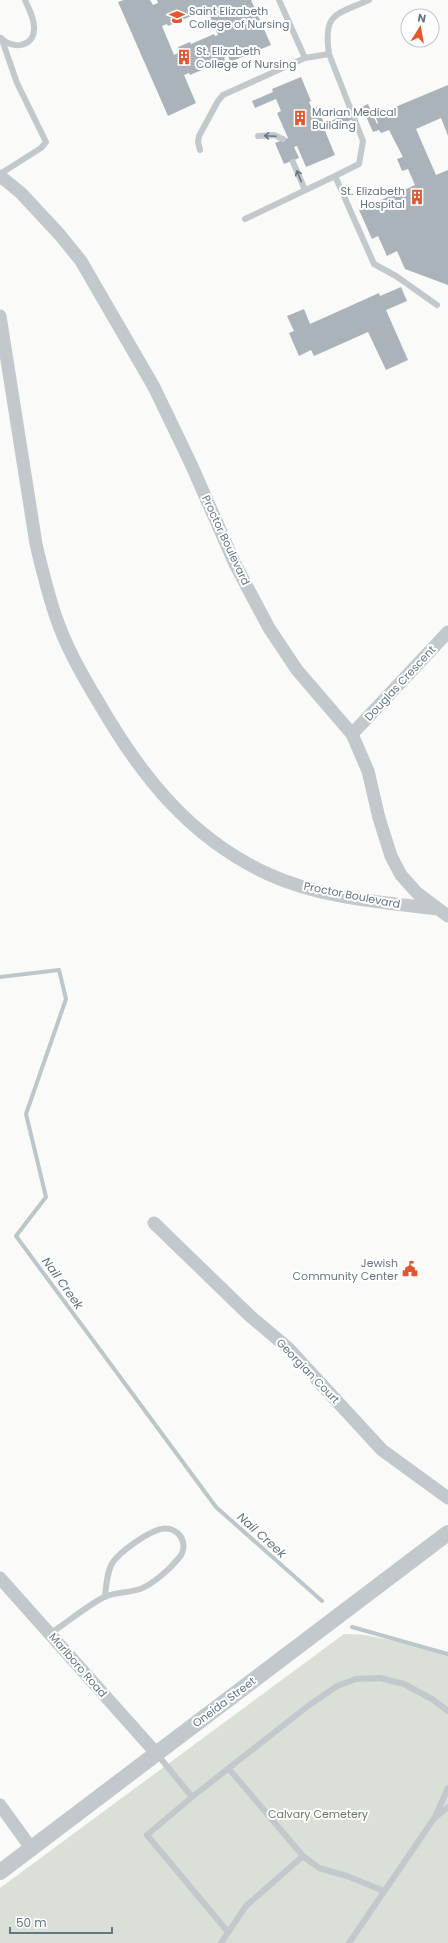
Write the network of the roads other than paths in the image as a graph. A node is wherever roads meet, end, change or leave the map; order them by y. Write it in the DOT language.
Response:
graph roads {
  1 [pos="25,0"];
  2 [pos="279,0"];
  3 [pos="369,0"];
  4 [pos="1,38"];
  5 [pos="329,54"];
  6 [pos="305,58"];
  7 [pos="258,136"];
  8 [pos="283,139"];
  9 [pos="200,150"];
  10 [pos="293,162"];
  11 [pos="0,175"];
  12 [pos="335,176"];
  13 [pos="305,190"];
  14 [pos="245,218"];
  15 [pos="437,305"];
  16 [pos="0,316"];
  17 [pos="448,632"];
  18 [pos="352,734"];
  19 [pos="443,913"];
  20 [pos="154,1223"];
  21 [pos="448,1498"];
  22 [pos="448,1533"];
  23 [pos="0,1578"];
  24 [pos="105,1597"];
  25 [pos="51,1633"];
  26 [pos="448,1711"];
  27 [pos="156,1753"];
  28 [pos="229,1769"];
  29 [pos="448,1788"];
  30 [pos="192,1797"];
  31 [pos="0,1805"];
  32 [pos="448,1806"];
  33 [pos="435,1817"];
  34 [pos="31,1848"];
  35 [pos="303,1856"];
  36 [pos="0,1872"];
  37 [pos="384,1891"];
  38 [pos="228,1932"];
  39 [pos="221,1943"];
  40 [pos="349,1943"];
  1 -- 4 [label="lane"];
  2 -- 6 [label="lane"];
  3 -- 5 [label="lane"];
  4 -- 11 [label="lane"];
  5 -- 6 [label="lane"];
  5 -- 12 [label="lane"];
  6 -- 9 [label="lane"];
  8 -- 7 [label="lane, one-way"];
  13 -- 10 [label="lane, one-way"];
  11 -- 18 [label="street, Proctor Boulevard"];
  12 -- 13 [label="lane"];
  12 -- 15 [label="lane"];
  13 -- 14 [label="lane"];
  16 -- 19 [label="street, Proctor Boulevard"];
  17 -- 18 [label="street, Douglas Crescent"];
  18 -- 19 [label="street, Proctor Boulevard"];
  20 -- 21 [label="street, Georgian Court"];
  22 -- 27 [label="street, Oneida Street"];
  23 -- 25 [label="street, Marlboro Road"];
  24 -- 24 [label="lane"];
  24 -- 25 [label="lane"];
  25 -- 27 [label="street, Marlboro Road"];
  26 -- 28 [label="lane"];
  27 -- 30 [label="lane"];
  27 -- 34 [label="street, Oneida Street"];
  28 -- 30 [label="lane"];
  28 -- 35 [label="lane"];
  29 -- 33 [label="lane"];
  30 -- 38 [label="lane"];
  31 -- 34 [label="street"];
  32 -- 33 [label="lane"];
  33 -- 37 [label="lane"];
  34 -- 36 [label="street, Oneida Street"];
  35 -- 37 [label="lane"];
  35 -- 38 [label="lane"];
  37 -- 40 [label="lane"];
  38 -- 39 [label="lane"];
}
